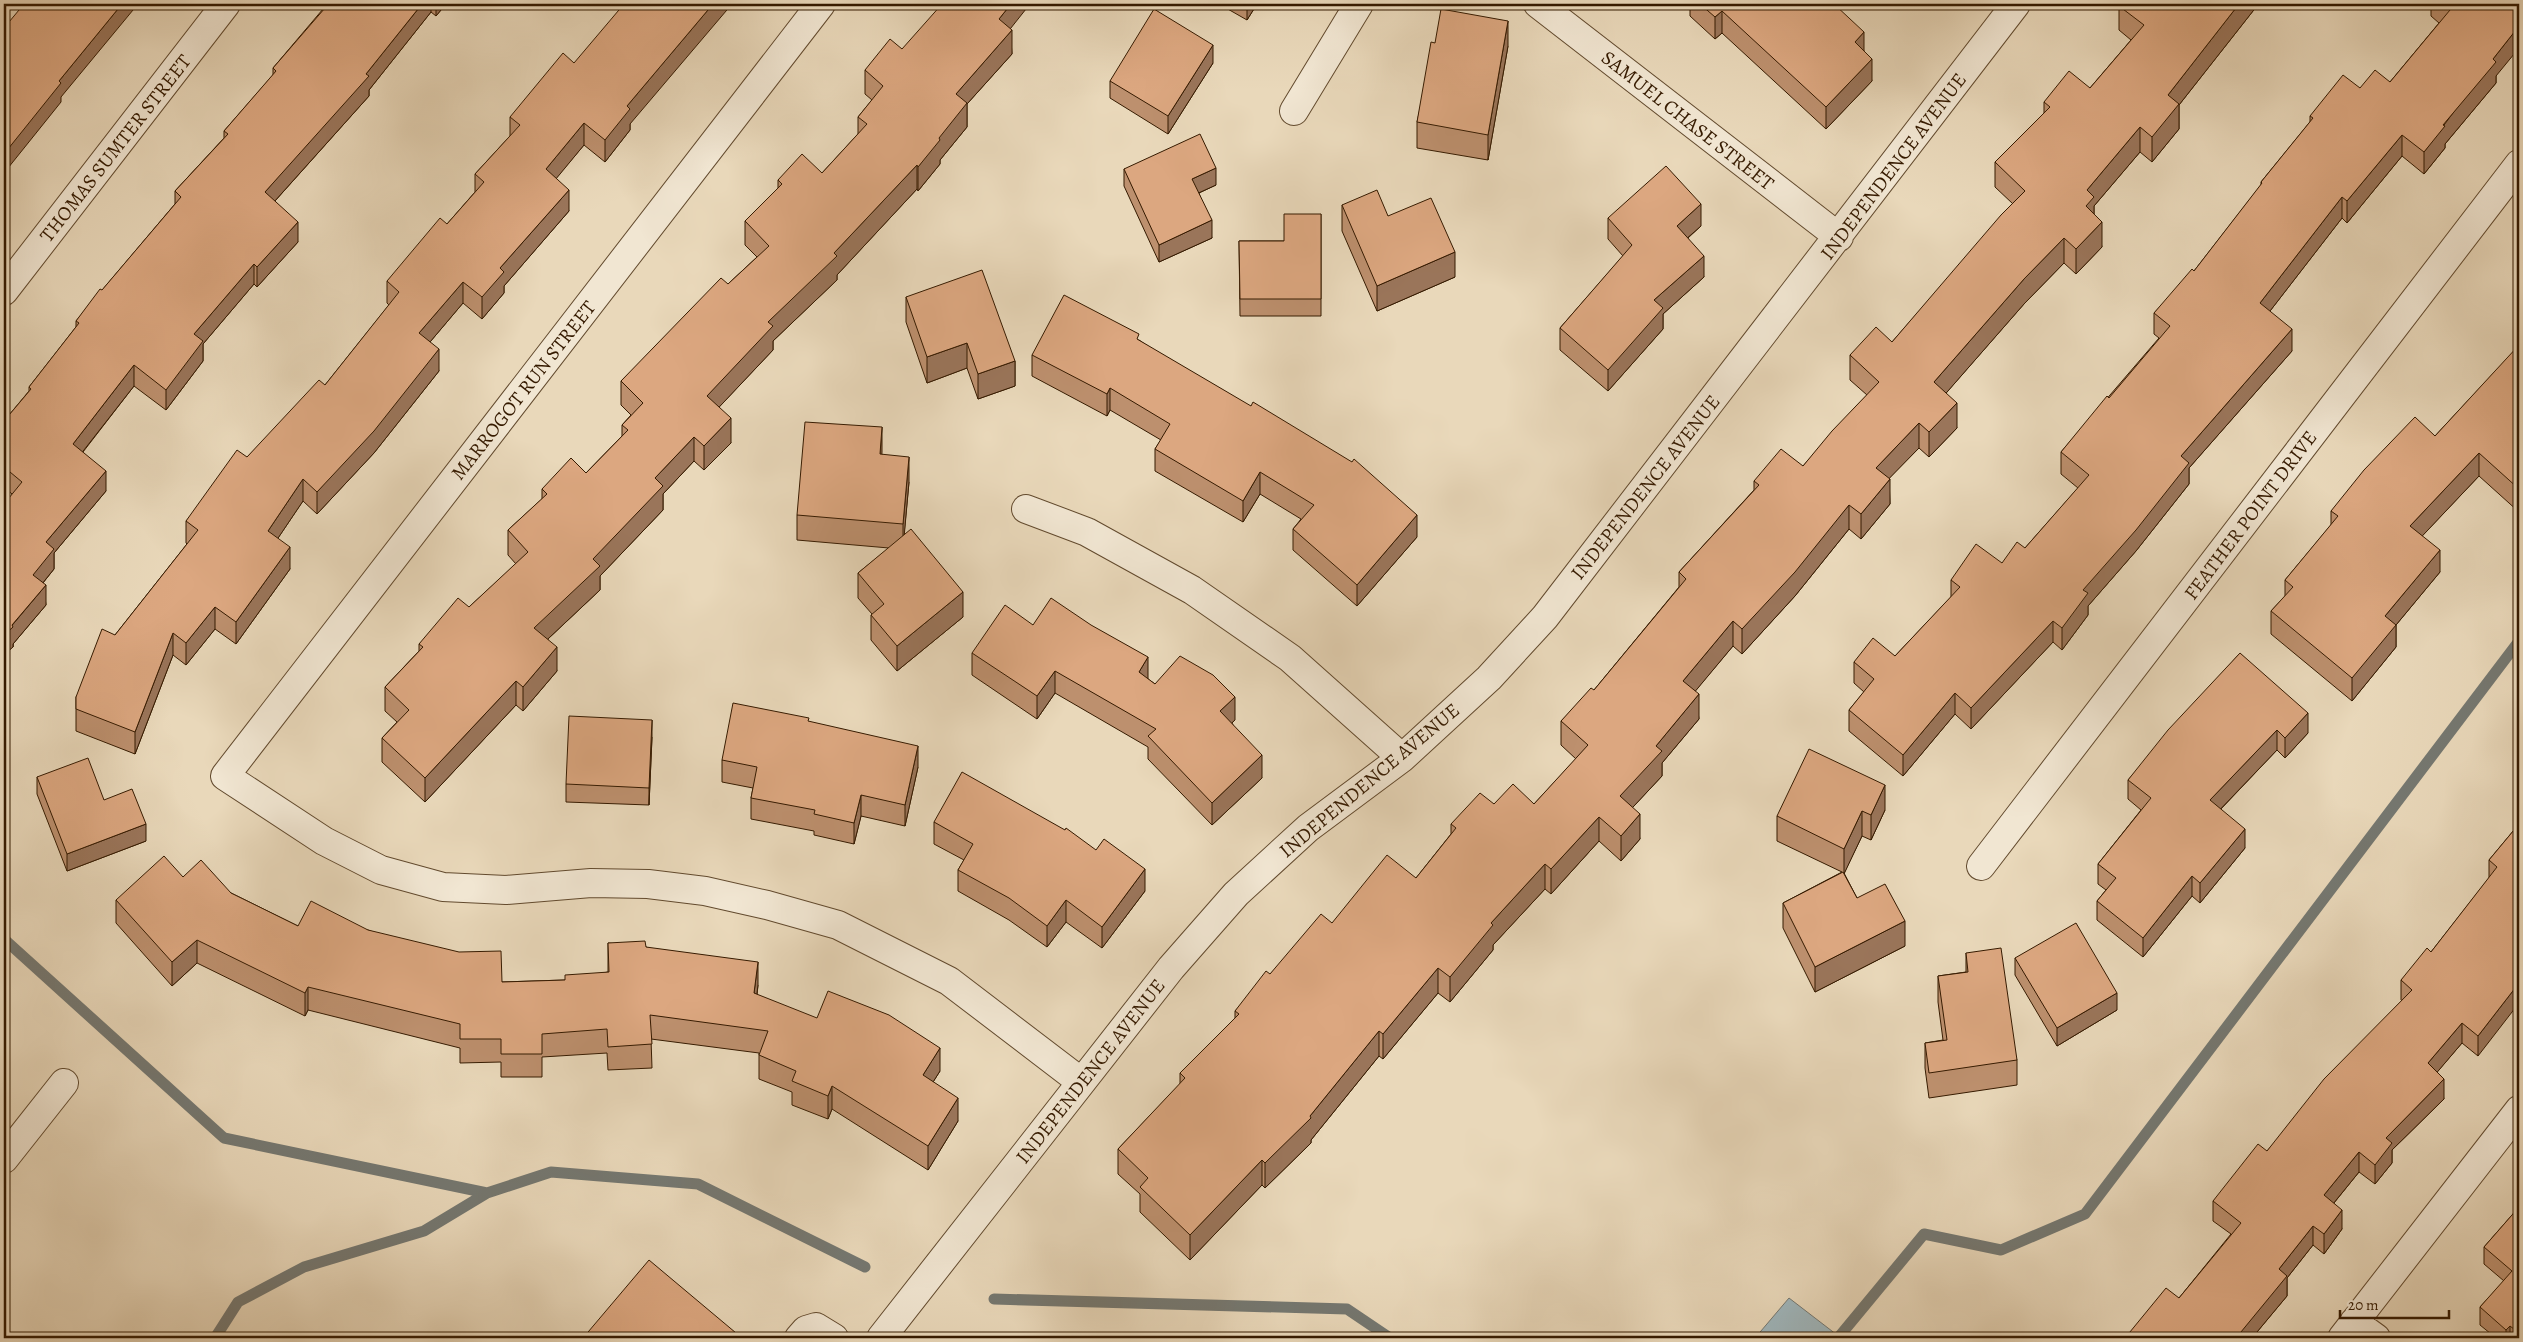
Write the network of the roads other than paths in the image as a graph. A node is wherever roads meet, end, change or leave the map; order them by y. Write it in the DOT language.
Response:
graph roads {
  1 [pos="226,4"];
  2 [pos="821,4"];
  3 [pos="1359,4"];
  4 [pos="1538,4"];
  5 [pos="2016,4"];
  6 [pos="1294,111"];
  7 [pos="2519,164"];
  8 [pos="1838,237"];
  9 [pos="4,291"];
  10 [pos="1026,509"];
  11 [pos="1402,758"];
  12 [pos="1981,866"];
  13 [pos="1080,1081"];
  14 [pos="64,1083"];
  15 [pos="2519,1110"];
  16 [pos="4,1159"];
  17 [pos="2348,1330"];
  18 [pos="799,1338"];
  19 [pos="834,1338"];
  20 [pos="881,1338"];
  21 [pos="2376,1338"];
  1 -- 9 [label="street, THOMAS SUMTER STREET"];
  2 -- 13 [label="street, MARROGOT RUN STREET"];
  3 -- 6 [label="street"];
  4 -- 8 [label="street, SAMUEL CHASE STREET"];
  5 -- 8 [label="street, INDEPENDENCE AVENUE"];
  7 -- 12 [label="street, FEATHER POINT DRIVE"];
  8 -- 11 [label="street, INDEPENDENCE AVENUE"];
  10 -- 11 [label="street"];
  11 -- 13 [label="street, INDEPENDENCE AVENUE"];
  13 -- 20 [label="street, INDEPENDENCE AVENUE"];
  14 -- 16 [label="street"];
  15 -- 17 [label="street"];
  17 -- 21 [label="street"];
  18 -- 19 [label="street"];
}
